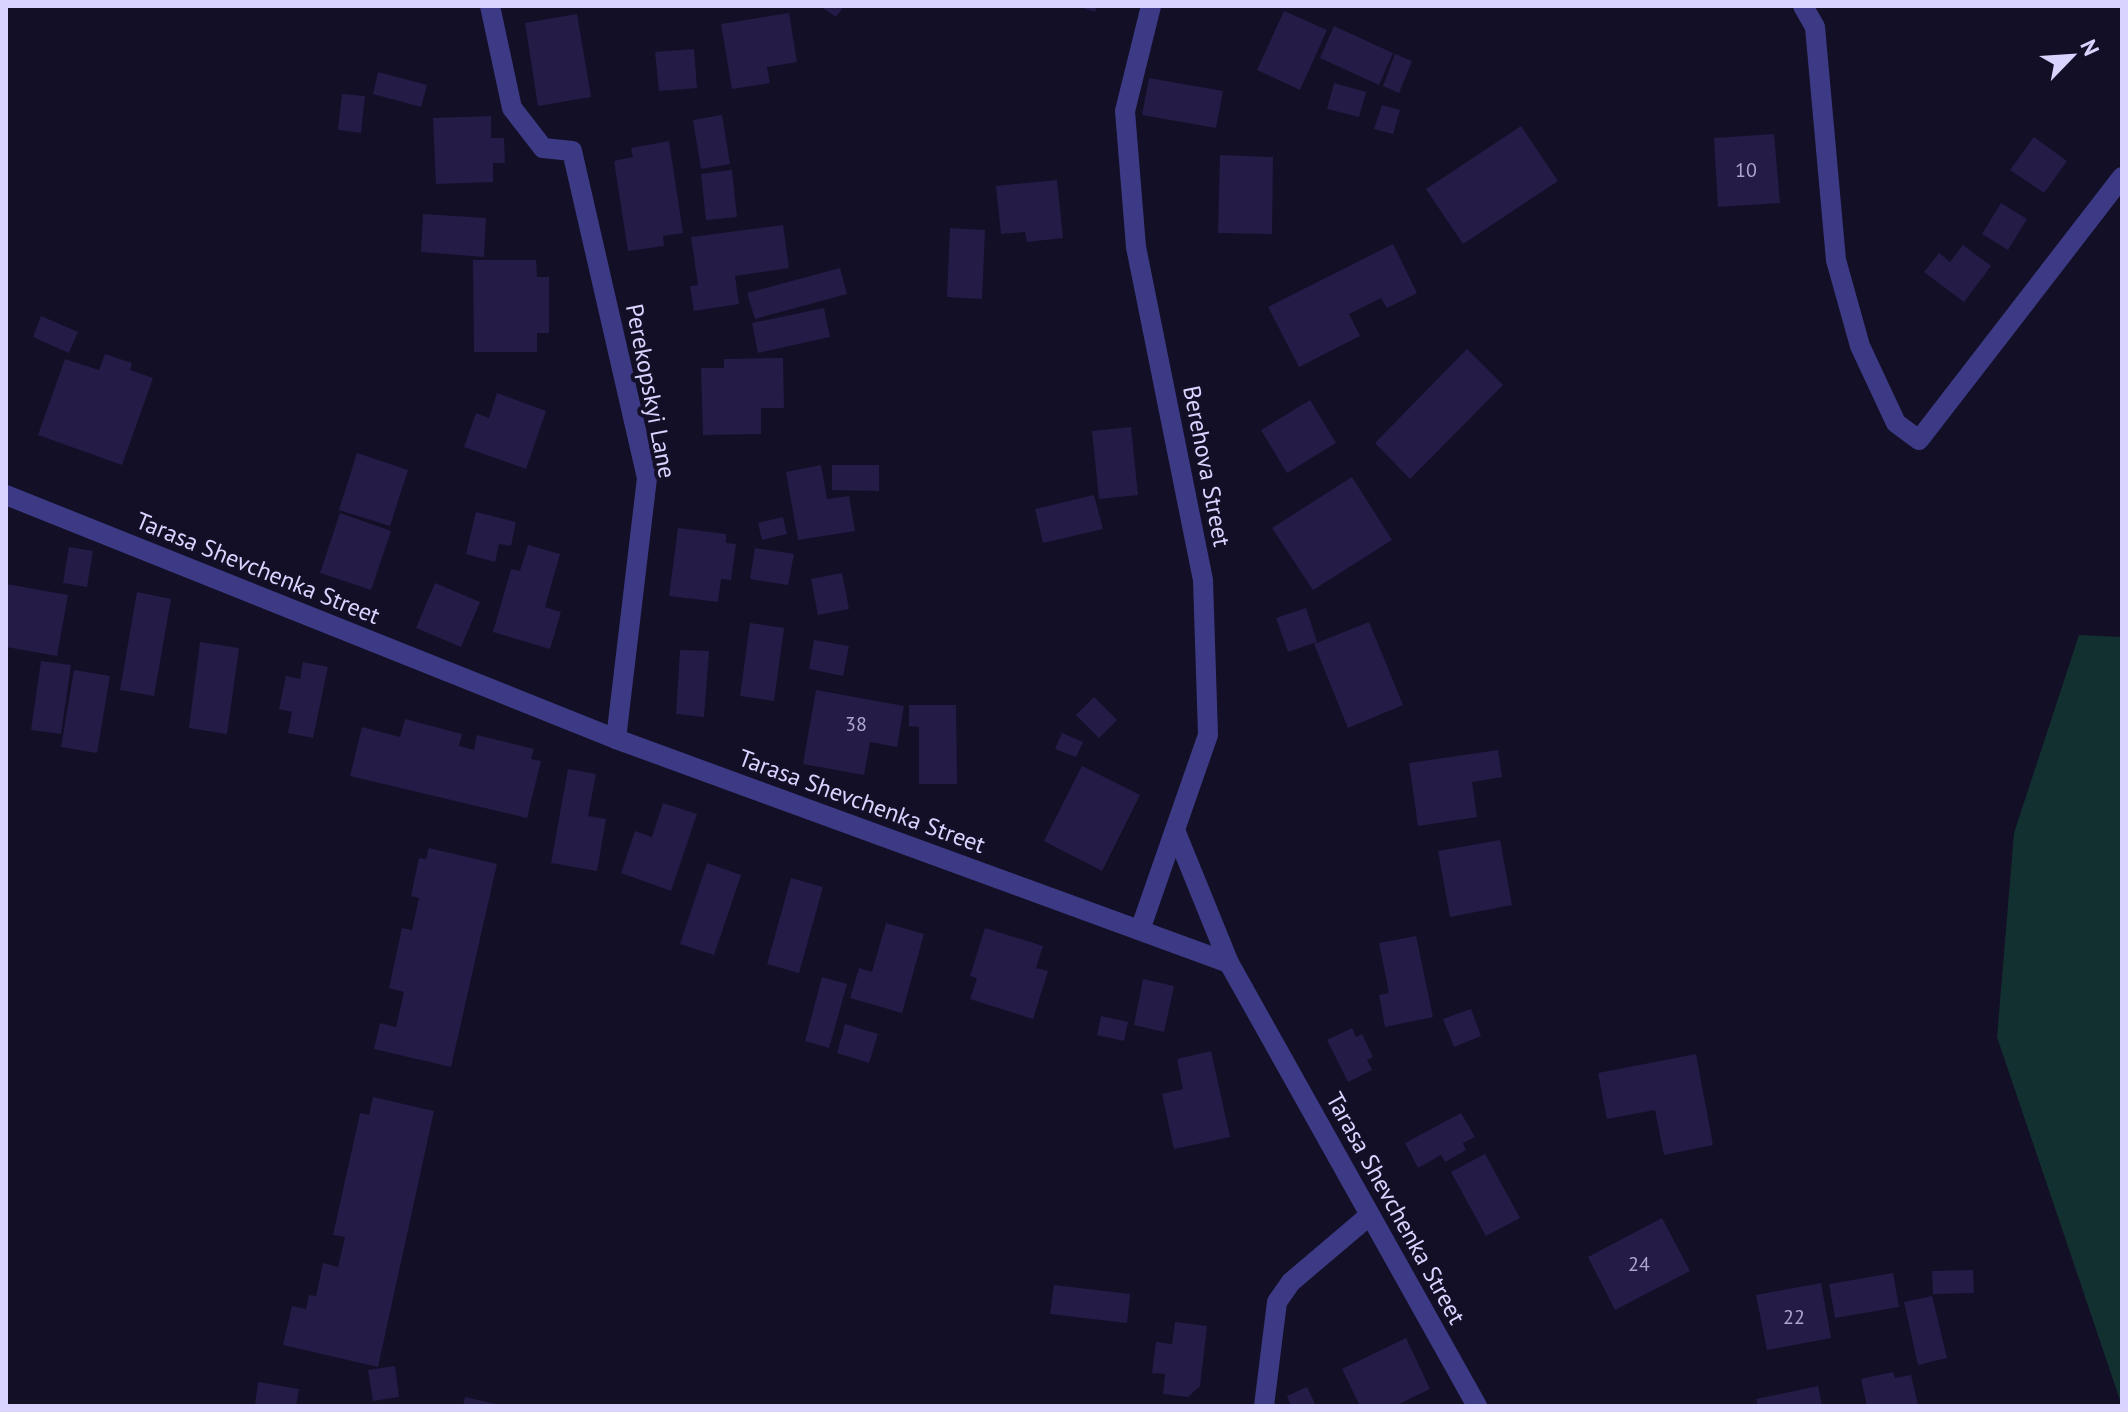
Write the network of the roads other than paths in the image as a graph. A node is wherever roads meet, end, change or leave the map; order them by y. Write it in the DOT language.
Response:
graph roads {
  1 [pos="490,6"];
  2 [pos="1151,6"];
  3 [pos="1803,6"];
  4 [pos="2122,177"];
  5 [pos="6,495"];
  6 [pos="616,739"];
  7 [pos="1175,830"];
  8 [pos="1140,930"];
  9 [pos="1229,963"];
  10 [pos="1370,1215"];
  11 [pos="1264,1406"];
  12 [pos="1477,1406"];
  1 -- 6 [label="street, Perekopskyi Lane"];
  2 -- 7 [label="street, Berehova Street"];
  3 -- 4 [label="street"];
  5 -- 6 [label="street, Tarasa Shevchenka Street"];
  6 -- 8 [label="street, Tarasa Shevchenka Street"];
  7 -- 8 [label="street, Berehova Street"];
  7 -- 9 [label="street"];
  8 -- 9 [label="street, Tarasa Shevchenka Street"];
  9 -- 10 [label="street, Tarasa Shevchenka Street"];
  10 -- 11 [label="street"];
  10 -- 12 [label="street, Tarasa Shevchenka Street"];
}
